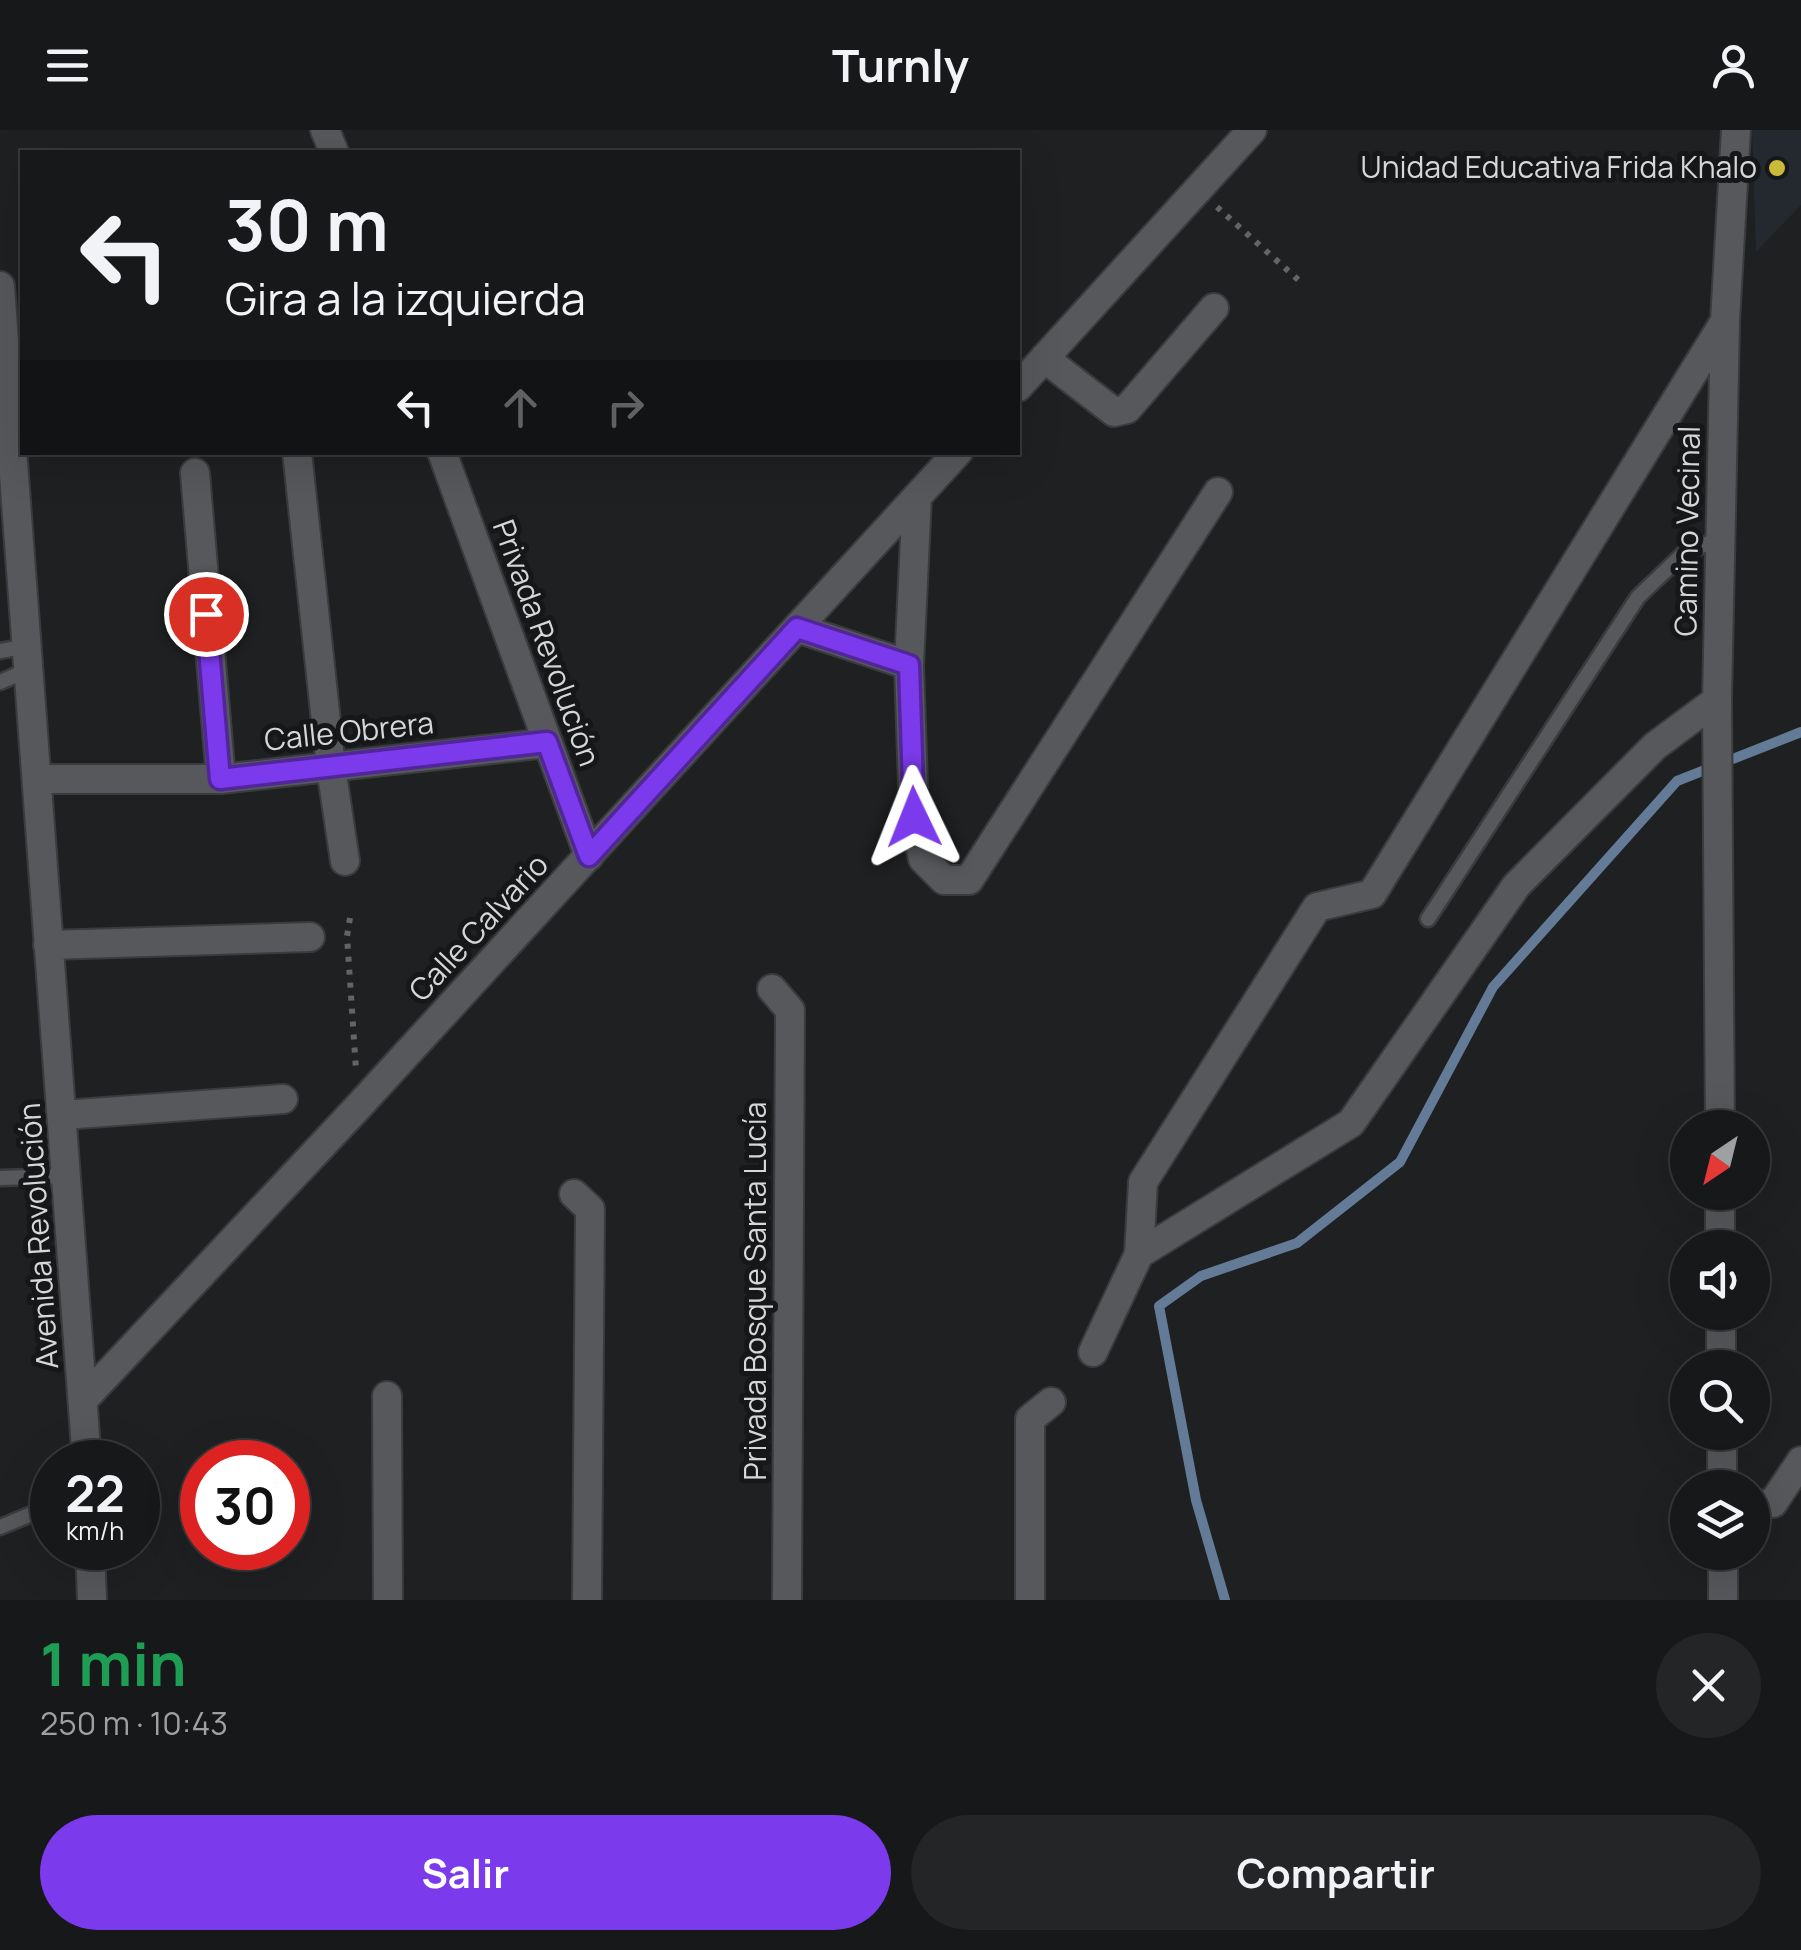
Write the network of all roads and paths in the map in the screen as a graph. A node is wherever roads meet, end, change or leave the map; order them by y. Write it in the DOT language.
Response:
graph roads {
  1 [pos="1736,130"];
  2 [pos="1240,135"];
  3 [pos="1196,190"];
  4 [pos="0,286"];
  5 [pos="1304,286"];
  6 [pos="1214,308"];
  7 [pos="1,319"];
  8 [pos="1726,321"];
  9 [pos="1044,358"];
  10 [pos="1020,385"];
  11 [pos="297,455"];
  12 [pos="443,455"];
  13 [pos="955,455"];
  14 [pos="195,473"];
  15 [pos="1218,492"];
  16 [pos="918,497"];
  17 [pos="1720,538"];
  18 [pos="10,562"];
  19 [pos="797,628"];
  20 [pos="18,656"];
  21 [pos="909,665"];
  22 [pos="0,682"];
  23 [pos="1717,700"];
  24 [pos="547,742"];
  25 [pos="331,768"];
  26 [pos="38,779"];
  27 [pos="220,779"];
  28 [pos="589,856"];
  29 [pos="345,861"];
  30 [pos="350,918"];
  31 [pos="1428,919"];
  32 [pos="310,937"];
  33 [pos="48,945"];
  34 [pos="772,989"];
  35 [pos="283,1099"];
  36 [pos="359,1106"];
  37 [pos="1720,1110"];
  38 [pos="63,1115"];
  39 [pos="67,1176"];
  40 [pos="0,1178"];
  41 [pos="574,1194"];
  42 [pos="1139,1254"];
  43 [pos="1094,1352"];
  44 [pos="387,1396"];
  45 [pos="84,1399"];
  46 [pos="1051,1402"];
  47 [pos="86,1440"];
  48 [pos="1801,1461"];
  49 [pos="1770,1503"];
  50 [pos="30,1514"];
  51 [pos="0,1526"];
  52 [pos="91,1570"];
  53 [pos="1723,1570"];
  54 [pos="92,1600"];
  55 [pos="388,1600"];
  56 [pos="587,1600"];
  57 [pos="787,1600"];
  58 [pos="1030,1600"];
  59 [pos="1723,1600"];
  1 -- 8 [label="street, Camino Vecinal"];
  2 -- 3 [label="street"];
  3 -- 5 [label="path"];
  3 -- 9 [label="street"];
  4 -- 7 [label="street, Avenida Revolución"];
  6 -- 9 [label="street"];
  7 -- 18 [label="street, Avenida Revolución"];
  8 -- 17 [label="street, Camino Vecinal"];
  8 -- 42 [label="street"];
  9 -- 10 [label="street"];
  11 -- 25 [label="street"];
  12 -- 24 [label="street, Privada Revolución"];
  13 -- 16 [label="street, Calle Calvario"];
  14 -- 27 [label="street"];
  15 -- 21 [label="street"];
  16 -- 19 [label="street, Calle Calvario"];
  16 -- 21 [label="street"];
  17 -- 23 [label="street, Camino Vecinal"];
  17 -- 31 [label="lane"];
  18 -- 20 [label="street, Avenida Revolución"];
  19 -- 21 [label="street"];
  19 -- 28 [label="street, Calle Calvario"];
  20 -- 22 [label="lane"];
  20 -- 26 [label="street, Avenida Revolución"];
  23 -- 37 [label="street, Camino Vecinal"];
  23 -- 42 [label="street"];
  24 -- 25 [label="street, Calle Obrera"];
  24 -- 28 [label="street, Privada Revolución"];
  25 -- 27 [label="street, Calle Obrera"];
  25 -- 29 [label="street"];
  26 -- 27 [label="street, Calle Obrera"];
  26 -- 33 [label="street, Avenida Revolución"];
  28 -- 36 [label="street, Calle Calvario"];
  30 -- 36 [label="path"];
  32 -- 33 [label="street"];
  33 -- 38 [label="street, Avenida Revolución"];
  34 -- 57 [label="street, Privada Bosque Santa Lucía"];
  35 -- 38 [label="street"];
  36 -- 45 [label="street, Calle Calvario"];
  38 -- 39 [label="street, Avenida Revolución"];
  39 -- 40 [label="lane"];
  39 -- 45 [label="street, Avenida Revolución"];
  41 -- 56 [label="street"];
  42 -- 43 [label="street"];
  44 -- 55 [label="street"];
  45 -- 47 [label="street, Avenida Revolución"];
  46 -- 58 [label="street"];
  48 -- 49 [label="street"];
  50 -- 51 [label="lane"];
  52 -- 54 [label="street"];
  53 -- 59 [label="street"];
}
